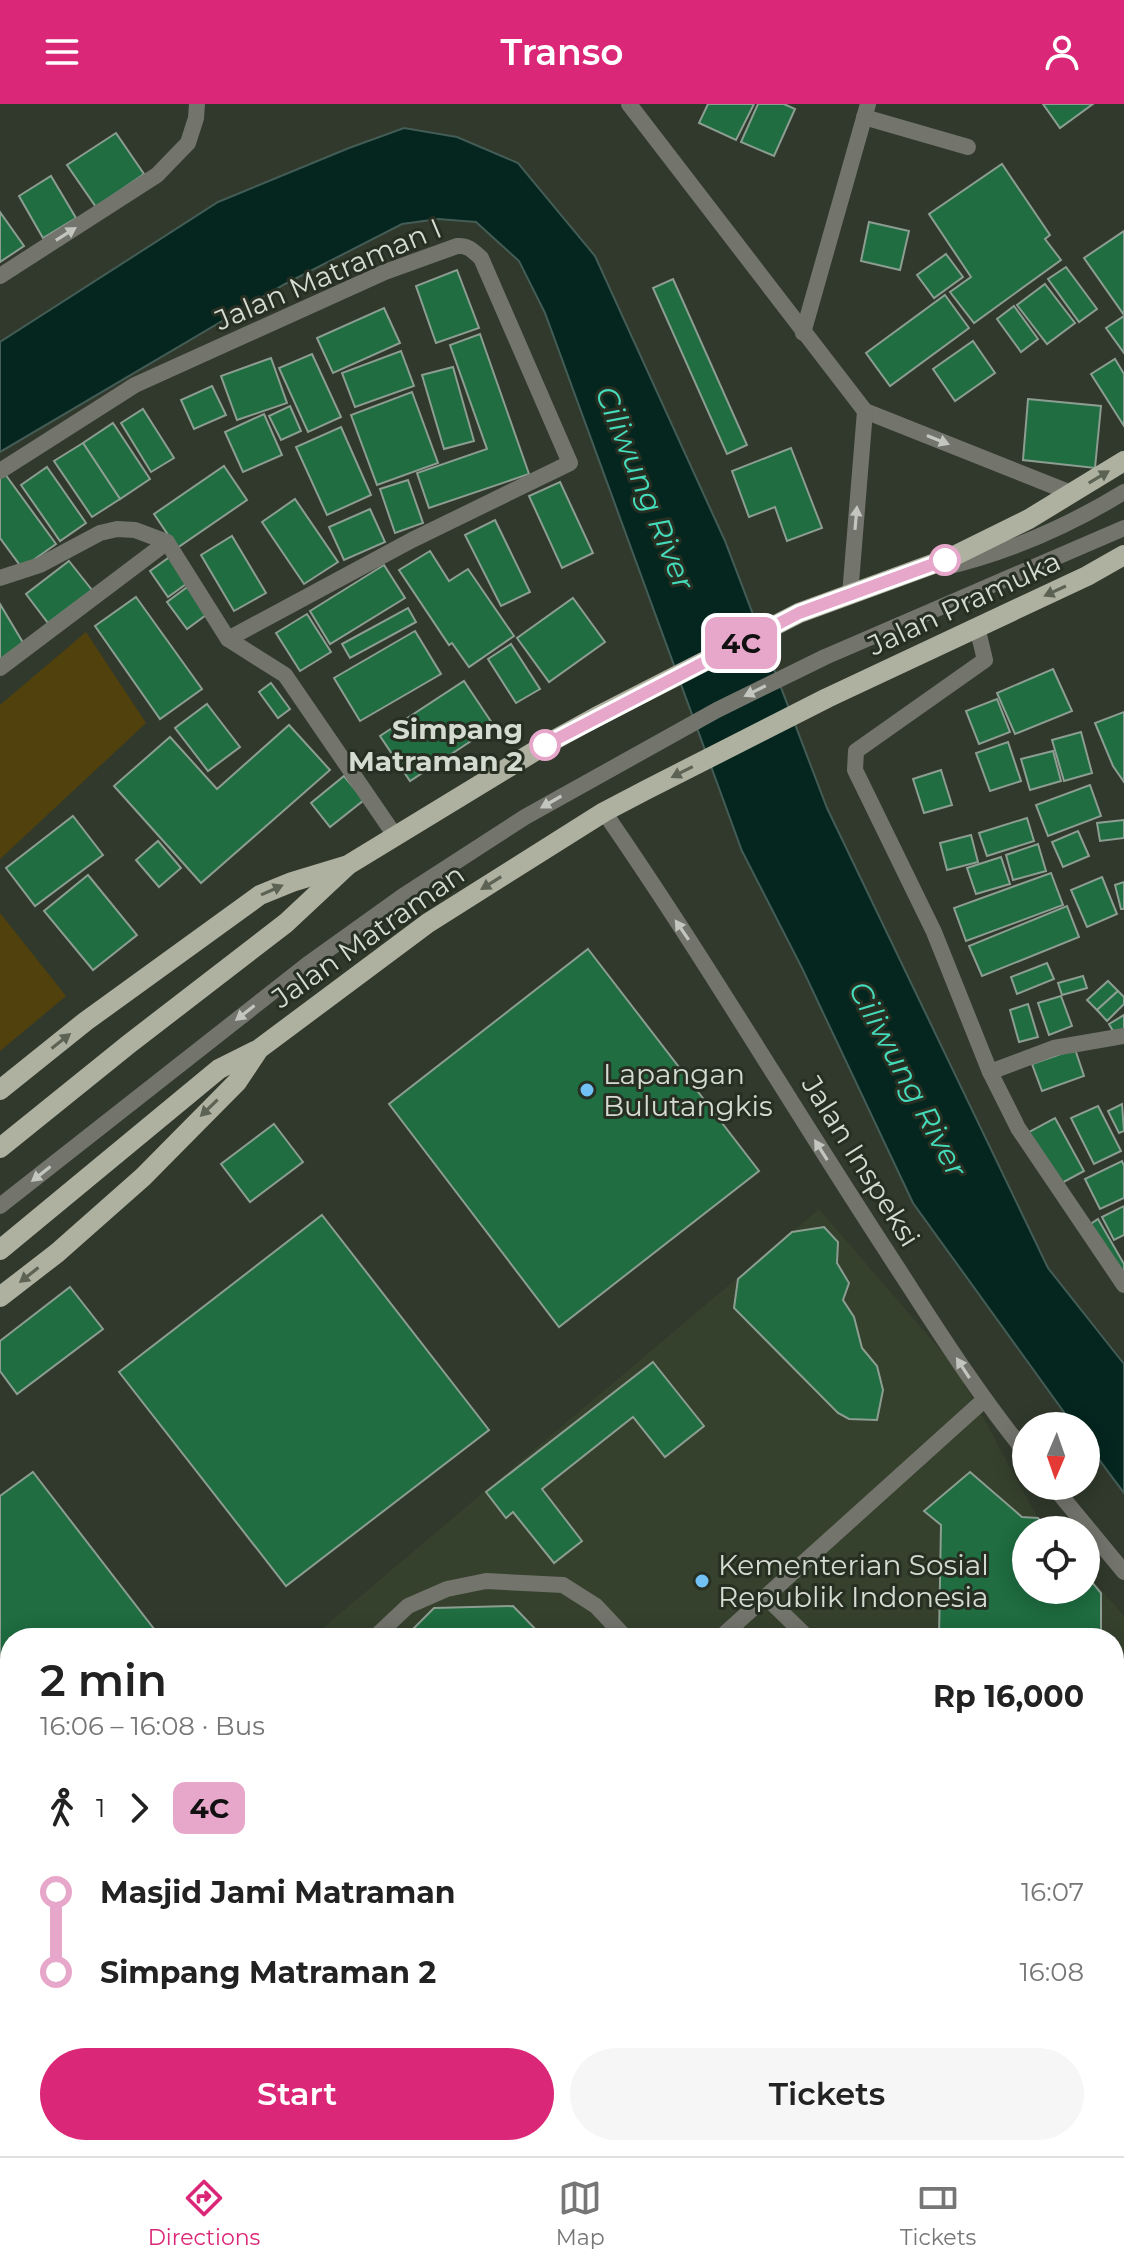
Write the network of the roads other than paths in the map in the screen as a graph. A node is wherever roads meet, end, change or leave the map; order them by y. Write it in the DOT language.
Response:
graph roads {
  1 [pos="197,104"];
  2 [pos="629,104"];
  3 [pos="866,110"];
  4 [pos="968,147"];
  5 [pos="0,276"];
  6 [pos="803,333"];
  7 [pos="865,411"];
  8 [pos="1124,461"];
  9 [pos="0,471"];
  10 [pos="1124,492"];
  11 [pos="1071,493"];
  12 [pos="1124,528"];
  13 [pos="167,542"];
  14 [pos="1124,555"];
  15 [pos="905,576"];
  16 [pos="0,578"];
  17 [pos="850,595"];
  18 [pos="977,627"];
  19 [pos="228,639"];
  20 [pos="0,668"];
  21 [pos="827,698"];
  22 [pos="604,812"];
  23 [pos="396,837"];
  24 [pos="348,865"];
  25 [pos="1124,1036"];
  26 [pos="259,1049"];
  27 [pos="990,1072"];
  28 [pos="0,1090"];
  29 [pos="0,1148"];
  30 [pos="0,1206"];
  31 [pos="0,1250"];
  32 [pos="1124,1285"];
  33 [pos="0,1297"];
  34 [pos="984,1400"];
  35 [pos="1012,1435"];
  36 [pos="1065,1500"];
  37 [pos="1124,1572"];
  38 [pos="766,1597"];
  39 [pos="385,1628"];
  40 [pos="617,1628"];
  41 [pos="731,1628"];
  42 [pos="798,1628"];
  5 -- 1 [label="street, one-way"];
  2 -- 6 [label="street"];
  3 -- 4 [label="street"];
  3 -- 6 [label="street"];
  6 -- 7 [label="street"];
  7 -- 11 [label="street, one-way"];
  17 -- 7 [label="street, one-way"];
  11 -- 8 [label="main road, Jalan Pramuka, one-way"];
  9 -- 19 [label="street, Jalan Matraman I"];
  10 -- 15 [label="street"];
  11 -- 15 [label="main road, Jalan Pramuka"];
  12 -- 30 [label="street, one-way"];
  13 -- 16 [label="street"];
  13 -- 19 [label="street"];
  13 -- 20 [label="street"];
  14 -- 18 [label="main road, Jalan Pramuka, one-way"];
  15 -- 17 [label="main road, Jalan Pramuka"];
  17 -- 23 [label="main road, Jalan Pramuka"];
  18 -- 21 [label="main road, Jalan Pramuka"];
  18 -- 27 [label="street"];
  19 -- 23 [label="street"];
  21 -- 22 [label="main road, Jalan Matraman, one-way"];
  22 -- 26 [label="main road, Jalan Matraman, one-way"];
  34 -- 22 [label="street, Jalan Inspeksi, one-way"];
  23 -- 24 [label="main road"];
  28 -- 24 [label="main road, one-way"];
  24 -- 29 [label="main road"];
  25 -- 27 [label="street"];
  26 -- 31 [label="main road"];
  26 -- 33 [label="main road, Jalan Matraman, one-way"];
  27 -- 32 [label="street"];
  34 -- 35 [label="street, Jalan Inspeksi"];
  34 -- 38 [label="street"];
  36 -- 37 [label="street"];
  38 -- 41 [label="street"];
  38 -- 42 [label="street"];
  39 -- 40 [label="street"];
}
